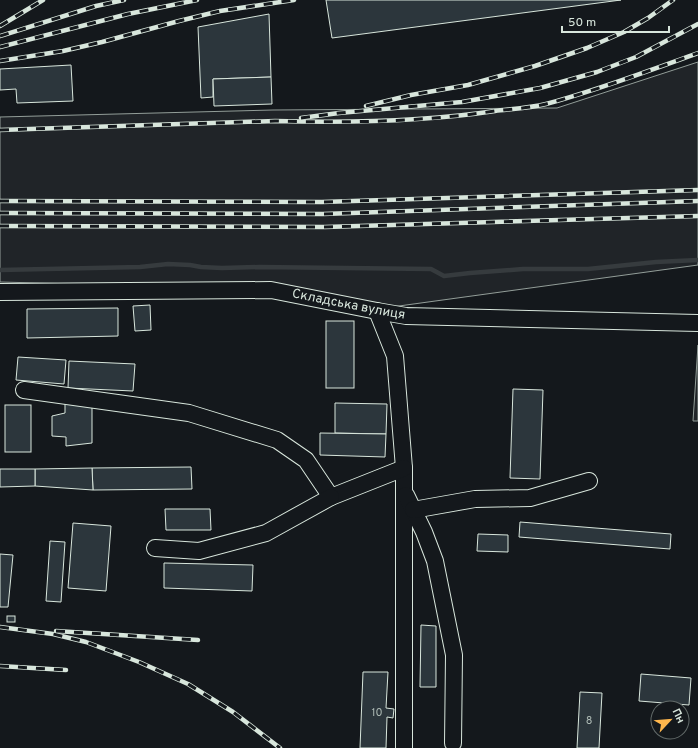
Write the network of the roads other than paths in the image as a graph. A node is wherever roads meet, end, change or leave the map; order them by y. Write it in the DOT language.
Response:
graph roads {
  1 [pos="0,292"];
  2 [pos="376,311"];
  3 [pos="698,323"];
  4 [pos="24,390"];
  5 [pos="404,468"];
  6 [pos="589,480"];
  7 [pos="404,492"];
  8 [pos="331,497"];
  9 [pos="413,510"];
  10 [pos="155,548"];
  11 [pos="453,743"];
  12 [pos="404,748"];
  1 -- 2 [label="street, Складська вулиця"];
  2 -- 3 [label="street, Складська вулиця"];
  2 -- 5 [label="street"];
  4 -- 8 [label="street"];
  5 -- 7 [label="street"];
  5 -- 8 [label="street"];
  6 -- 9 [label="street"];
  7 -- 9 [label="street"];
  7 -- 12 [label="street"];
  8 -- 10 [label="street"];
  9 -- 11 [label="street"];
}
